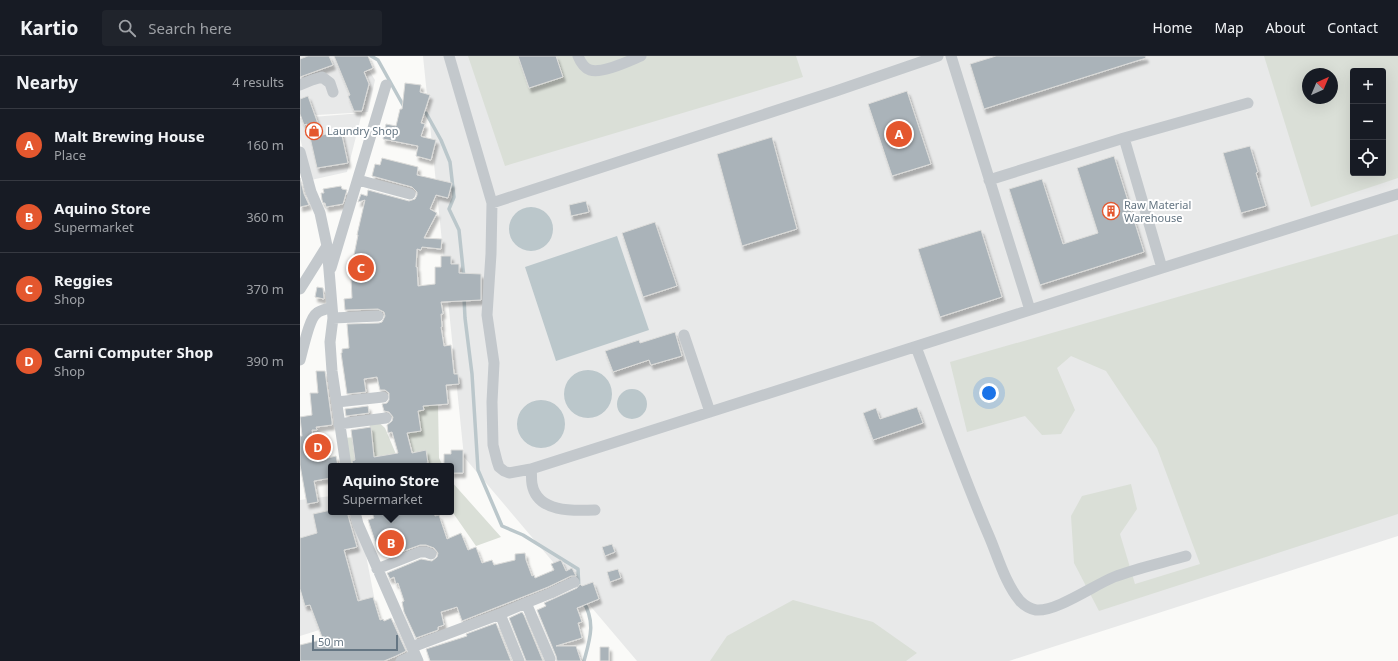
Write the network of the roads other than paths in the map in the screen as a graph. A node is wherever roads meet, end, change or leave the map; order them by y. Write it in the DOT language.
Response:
graph roads {
  1 [pos="449,56"];
  2 [pos="578,56"];
  3 [pos="641,56"];
  4 [pos="938,56"];
  5 [pos="951,56"];
  6 [pos="300,85"];
  7 [pos="386,85"];
  8 [pos="333,92"];
  9 [pos="1248,103"];
  10 [pos="1124,138"];
  11 [pos="300,152"];
  12 [pos="358,180"];
  13 [pos="989,180"];
  14 [pos="410,194"];
  15 [pos="1398,194"];
  16 [pos="492,203"];
  17 [pos="327,246"];
  18 [pos="1162,268"];
  19 [pos="330,272"];
  20 [pos="300,289"];
  21 [pos="1030,310"];
  22 [pos="332,312"];
  23 [pos="378,316"];
  24 [pos="684,335"];
  25 [pos="916,346"];
  26 [pos="300,360"];
  27 [pos="383,397"];
  28 [pos="337,402"];
  29 [pos="710,412"];
  30 [pos="386,418"];
  31 [pos="339,424"];
  32 [pos="346,463"];
  33 [pos="531,469"];
  34 [pos="595,510"];
  35 [pos="356,515"];
  36 [pos="431,554"];
  37 [pos="1186,556"];
  38 [pos="377,569"];
  39 [pos="574,582"];
  40 [pos="526,603"];
  41 [pos="500,614"];
  42 [pos="415,654"];
  43 [pos="550,658"];
  44 [pos="401,661"];
  45 [pos="519,661"];
  1 -- 16 [label="street"];
  2 -- 3 [label="street"];
  4 -- 16 [label="street"];
  5 -- 13 [label="street"];
  6 -- 8 [label="street"];
  7 -- 12 [label="street"];
  9 -- 10 [label="street"];
  10 -- 13 [label="street"];
  10 -- 18 [label="street"];
  11 -- 17 [label="street"];
  12 -- 14 [label="street"];
  12 -- 19 [label="street"];
  13 -- 21 [label="street"];
  15 -- 18 [label="street"];
  16 -- 33 [label="street"];
  17 -- 19 [label="street"];
  17 -- 20 [label="street"];
  18 -- 21 [label="street"];
  19 -- 22 [label="street"];
  21 -- 25 [label="street"];
  22 -- 23 [label="street"];
  22 -- 26 [label="street"];
  22 -- 28 [label="street"];
  24 -- 29 [label="street"];
  25 -- 29 [label="street"];
  25 -- 37 [label="street"];
  27 -- 28 [label="street"];
  28 -- 31 [label="street"];
  29 -- 33 [label="street"];
  30 -- 31 [label="street"];
  31 -- 32 [label="street"];
  33 -- 34 [label="street"];
  35 -- 38 [label="street"];
  36 -- 38 [label="street"];
  38 -- 42 [label="street"];
  39 -- 40 [label="street"];
  40 -- 41 [label="street"];
  40 -- 43 [label="street"];
  41 -- 42 [label="street"];
  41 -- 45 [label="street"];
  42 -- 44 [label="street"];
}
